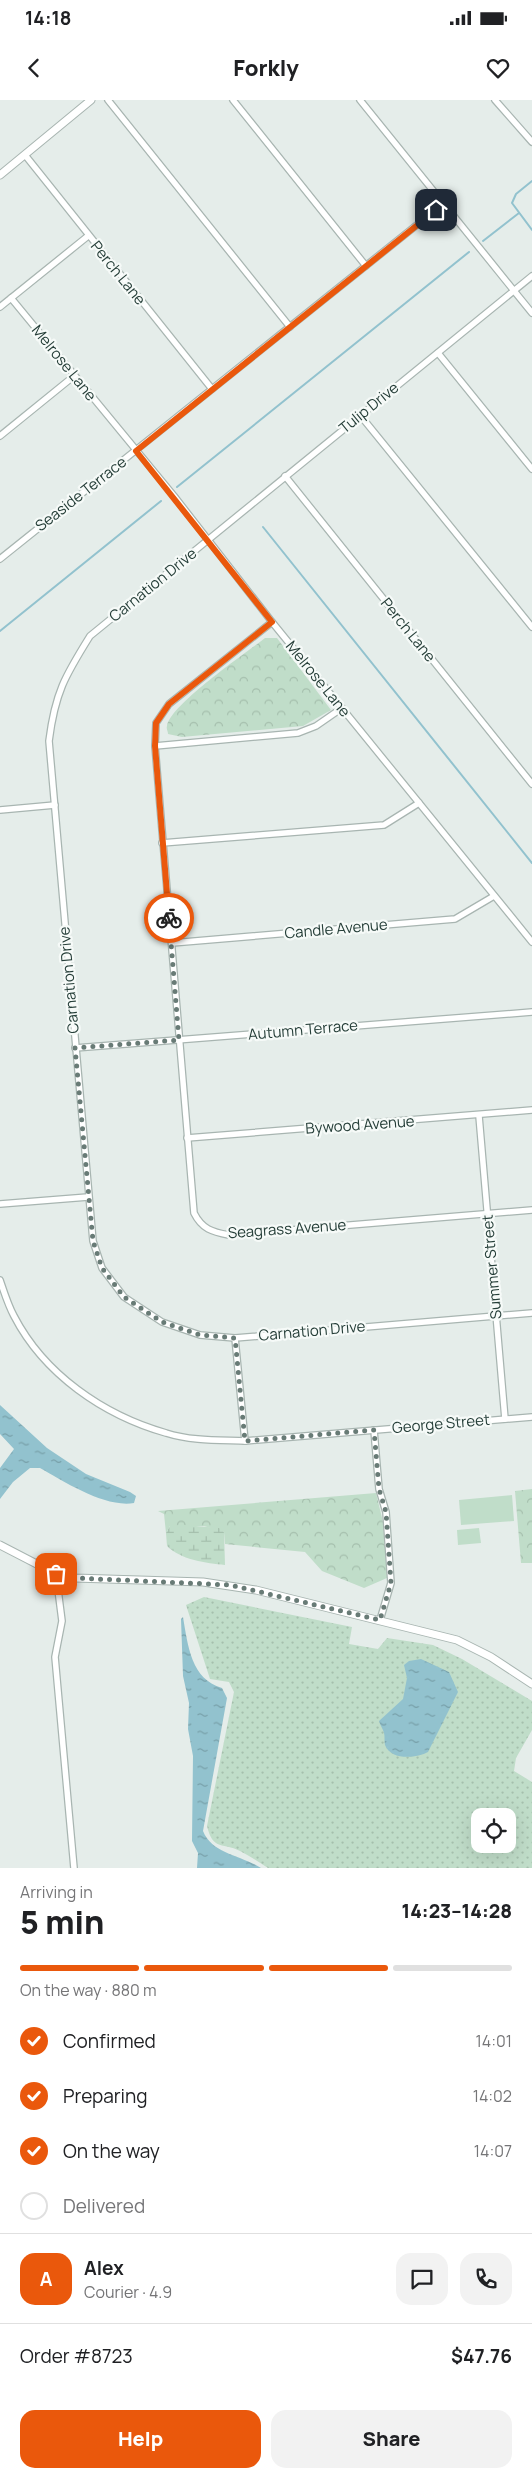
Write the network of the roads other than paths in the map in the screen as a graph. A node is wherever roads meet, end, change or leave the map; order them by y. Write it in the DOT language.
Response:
graph roads {
  1 [pos="91,100"];
  2 [pos="108,100"];
  3 [pos="233,100"];
  4 [pos="360,100"];
  5 [pos="495,100"];
  6 [pos="532,142"];
  7 [pos="26,155"];
  8 [pos="0,175"];
  9 [pos="443,204"];
  10 [pos="88,236"];
  11 [pos="366,266"];
  12 [pos="532,276"];
  13 [pos="514,290"];
  14 [pos="11,298"];
  15 [pos="0,307"];
  16 [pos="532,313"];
  17 [pos="290,327"];
  18 [pos="438,353"];
  19 [pos="74,376"];
  20 [pos="212,389"];
  21 [pos="360,415"];
  22 [pos="0,436"];
  23 [pos="136,451"];
  24 [pos="532,469"];
  25 [pos="285,476"];
  26 [pos="207,540"];
  27 [pos="0,559"];
  28 [pos="272,622"];
  29 [pos="532,627"];
  30 [pos="342,708"];
  31 [pos="155,746"];
  32 [pos="532,784"];
  33 [pos="419,803"];
  34 [pos="55,805"];
  35 [pos="0,810"];
  36 [pos="162,842"];
  37 [pos="494,896"];
  38 [pos="532,942"];
  39 [pos="172,943"];
  40 [pos="532,1012"];
  41 [pos="179,1040"];
  42 [pos="75,1048"];
  43 [pos="532,1110"];
  44 [pos="479,1116"];
  45 [pos="187,1138"];
  46 [pos="88,1196"];
  47 [pos="0,1204"];
  48 [pos="532,1210"];
  49 [pos="487,1213"];
  50 [pos="0,1280"];
  51 [pos="532,1313"];
  52 [pos="496,1316"];
  53 [pos="235,1338"];
  54 [pos="532,1417"];
  55 [pos="505,1419"];
  56 [pos="374,1430"];
  57 [pos="245,1441"];
  58 [pos="0,1544"];
  59 [pos="56,1574"];
  60 [pos="380,1620"];
  61 [pos="532,1684"];
  62 [pos="74,1868"];
  1 -- 7 [label="street"];
  2 -- 17 [label="street"];
  3 -- 11 [label="street"];
  4 -- 9 [label="street"];
  5 -- 6 [label="street"];
  7 -- 8 [label="street"];
  7 -- 10 [label="street, Perch Lane"];
  9 -- 11 [label="street, Seaside Terrace"];
  9 -- 13 [label="street"];
  10 -- 14 [label="street"];
  10 -- 20 [label="street, Perch Lane"];
  11 -- 17 [label="street, Seaside Terrace"];
  12 -- 13 [label="street, Tulip Drive"];
  13 -- 16 [label="street"];
  13 -- 18 [label="street, Tulip Drive"];
  14 -- 15 [label="street"];
  14 -- 19 [label="street, Melrose Lane"];
  17 -- 20 [label="street, Seaside Terrace"];
  18 -- 21 [label="street, Tulip Drive"];
  18 -- 24 [label="street"];
  19 -- 22 [label="street"];
  19 -- 23 [label="street, Melrose Lane"];
  20 -- 23 [label="street, Seaside Terrace"];
  21 -- 25 [label="street, Tulip Drive"];
  21 -- 29 [label="street"];
  23 -- 26 [label="street, Melrose Lane"];
  23 -- 27 [label="street, Seaside Terrace"];
  25 -- 26 [label="street, Tulip Drive"];
  25 -- 32 [label="street, Perch Lane"];
  26 -- 28 [label="street, Melrose Lane"];
  26 -- 34 [label="street, Carnation Drive"];
  28 -- 30 [label="street, Melrose Lane"];
  28 -- 31 [label="street, Seagrass Avenue"];
  30 -- 31 [label="street"];
  30 -- 33 [label="street, Melrose Lane"];
  31 -- 36 [label="street, Seagrass Avenue"];
  33 -- 36 [label="street"];
  33 -- 37 [label="street, Melrose Lane"];
  34 -- 35 [label="street"];
  34 -- 42 [label="street, Carnation Drive"];
  36 -- 39 [label="street, Seagrass Avenue"];
  37 -- 38 [label="street, Melrose Lane"];
  37 -- 39 [label="street, Candle Avenue"];
  39 -- 41 [label="street, Seagrass Avenue"];
  40 -- 41 [label="street, Autumn Terrace"];
  41 -- 42 [label="street, Autumn Terrace"];
  41 -- 45 [label="street, Seagrass Avenue"];
  42 -- 46 [label="street, Carnation Drive"];
  43 -- 44 [label="street, Bywood Avenue"];
  44 -- 45 [label="street, Bywood Avenue"];
  44 -- 49 [label="street, Summer Street"];
  45 -- 49 [label="street, Seagrass Avenue"];
  46 -- 47 [label="street"];
  46 -- 53 [label="street, Carnation Drive"];
  48 -- 49 [label="street, Seagrass Avenue"];
  49 -- 52 [label="street, Summer Street"];
  50 -- 57 [label="street, George Street"];
  51 -- 52 [label="street, Carnation Drive"];
  52 -- 53 [label="street, Carnation Drive"];
  52 -- 55 [label="street, Summer Street"];
  53 -- 57 [label="street"];
  54 -- 55 [label="street, George Street"];
  55 -- 56 [label="street, George Street"];
  56 -- 57 [label="street, George Street"];
  56 -- 60 [label="street"];
  58 -- 59 [label="street"];
  59 -- 60 [label="street"];
  59 -- 62 [label="street"];
  60 -- 61 [label="street"];
}
